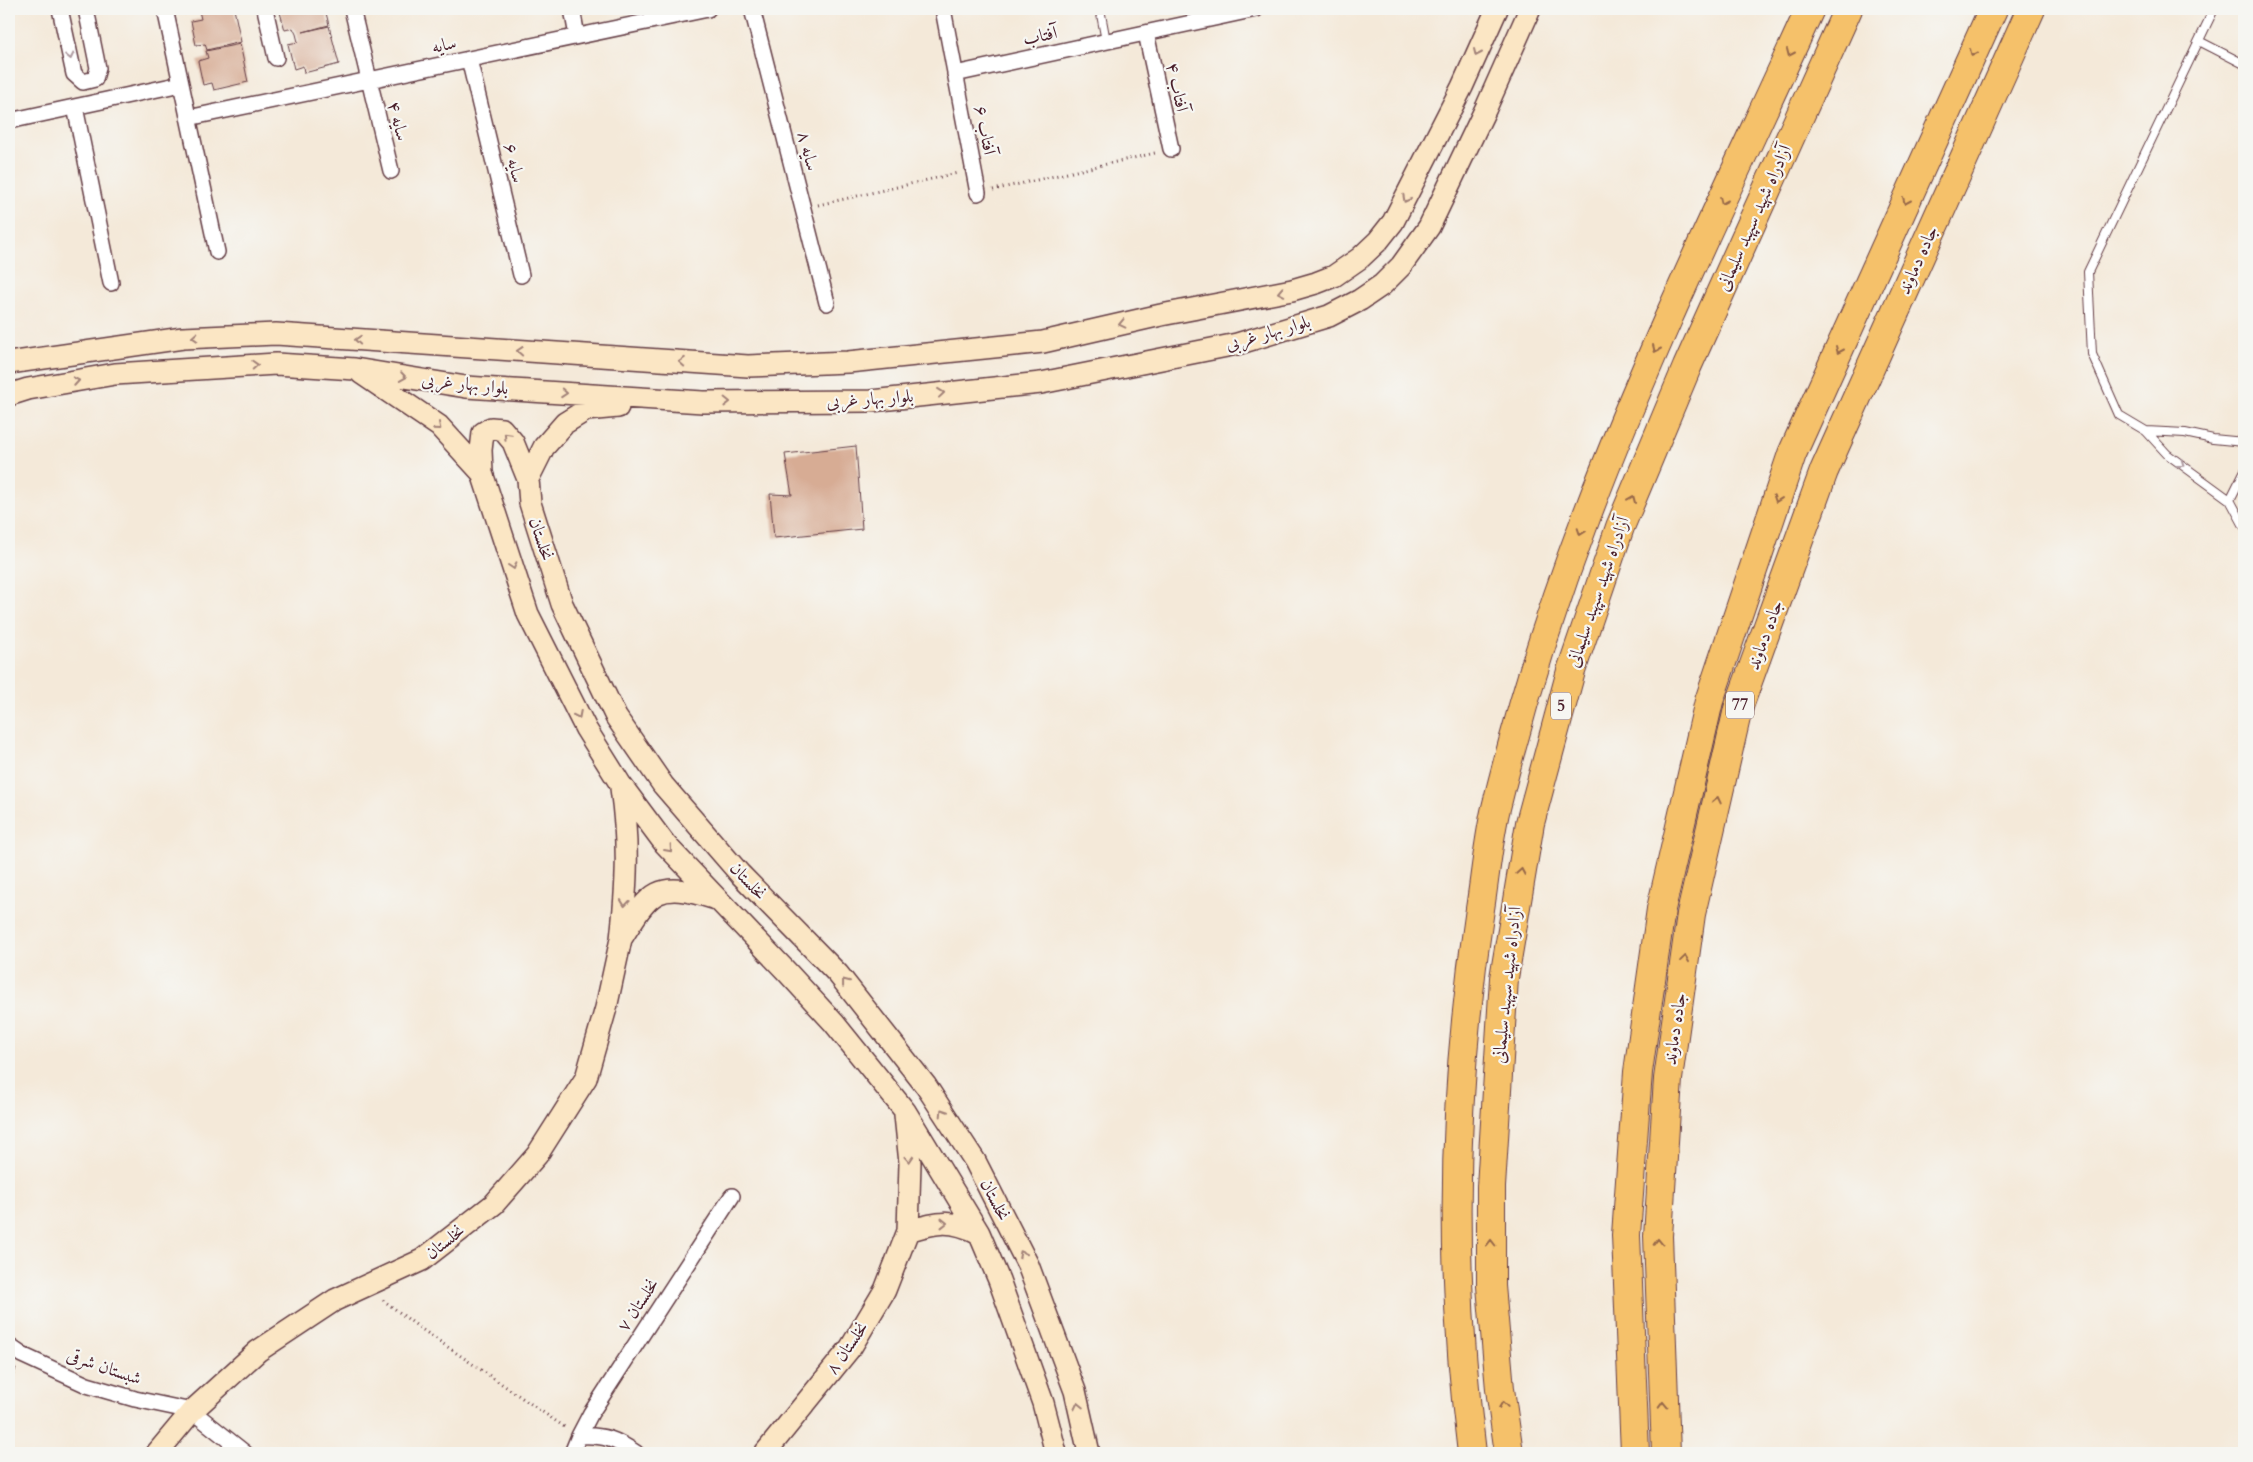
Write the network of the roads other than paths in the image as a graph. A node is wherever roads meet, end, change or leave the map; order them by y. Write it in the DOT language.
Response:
graph roads {
  1 [pos="60,9"];
  2 [pos="86,9"];
  3 [pos="165,9"];
  4 [pos="265,9"];
  5 [pos="352,9"];
  6 [pos="572,9"];
  7 [pos="708,9"];
  8 [pos="752,9"];
  9 [pos="943,9"];
  10 [pos="1100,9"];
  11 [pos="1256,9"];
  12 [pos="1497,9"];
  13 [pos="1530,9"];
  14 [pos="1810,9"];
  15 [pos="1848,9"];
  16 [pos="1993,9"];
  17 [pos="2031,9"];
  18 [pos="2214,9"];
  19 [pos="1205,14"];
  20 [pos="1146,33"];
  21 [pos="577,36"];
  22 [pos="1106,41"];
  23 [pos="2199,41"];
  24 [pos="276,58"];
  25 [pos="470,59"];
  26 [pos="2244,64"];
  27 [pos="954,74"];
  28 [pos="369,80"];
  29 [pos="181,84"];
  30 [pos="75,107"];
  31 [pos="188,118"];
  32 [pos="9,121"];
  33 [pos="1171,149"];
  34 [pos="391,171"];
  35 [pos="978,193"];
  36 [pos="217,252"];
  37 [pos="521,275"];
  38 [pos="111,283"];
  39 [pos="827,303"];
  40 [pos="14,360"];
  41 [pos="355,369"];
  42 [pos="14,393"];
  43 [pos="703,402"];
  44 [pos="2146,431"];
  45 [pos="2244,442"];
  46 [pos="2244,472"];
  47 [pos="482,473"];
  48 [pos="528,479"];
  49 [pos="2230,500"];
  50 [pos="2244,526"];
  51 [pos="621,785"];
  52 [pos="714,898"];
  53 [pos="621,939"];
  54 [pos="905,1111"];
  55 [pos="732,1196"];
  56 [pos="908,1231"];
  57 [pos="979,1233"];
  58 [pos="9,1346"];
  59 [pos="192,1411"];
  60 [pos="579,1436"];
  61 [pos="157,1453"];
  62 [pos="245,1453"];
  63 [pos="572,1453"];
  64 [pos="636,1453"];
  65 [pos="766,1453"];
  66 [pos="1056,1453"];
  67 [pos="1089,1453"];
  68 [pos="1472,1453"];
  69 [pos="1509,1453"];
  70 [pos="1635,1453"];
  71 [pos="1666,1453"];
  1 -- 2 [label="street, one-way"];
  3 -- 29 [label="street"];
  4 -- 24 [label="street"];
  5 -- 28 [label="street, سایه ۴"];
  6 -- 21 [label="street"];
  7 -- 21 [label="street, سایه"];
  8 -- 39 [label="street, سایه ۸"];
  9 -- 27 [label="street"];
  10 -- 22 [label="lane"];
  11 -- 19 [label="street, آفتاب"];
  12 -- 40 [label="street, بلوار بهار غربی, one-way"];
  43 -- 13 [label="street, بلوار بهار غربی, one-way"];
  14 -- 68 [label="highway, آزادراه شهید سپهبد سلیمانی / 5, one-way"];
  69 -- 15 [label="highway, آزادراه شهید سپهبد سلیمانی / 5, one-way"];
  16 -- 70 [label="highway, جاده دماوند / 77, one-way"];
  71 -- 17 [label="highway, جاده دماوند / 77, one-way"];
  18 -- 23 [label="lane"];
  19 -- 20 [label="street, آفتاب"];
  20 -- 22 [label="street, آفتاب"];
  20 -- 33 [label="street, آفتاب ۴"];
  21 -- 25 [label="street, سایه"];
  22 -- 27 [label="street, آفتاب"];
  23 -- 26 [label="lane"];
  23 -- 44 [label="lane"];
  25 -- 28 [label="street, سایه"];
  25 -- 37 [label="street, سایه ۶"];
  27 -- 35 [label="street, آفتاب ۶"];
  28 -- 31 [label="street, سایه"];
  28 -- 34 [label="street, سایه ۴"];
  29 -- 30 [label="street"];
  29 -- 31 [label="street"];
  30 -- 32 [label="street"];
  30 -- 38 [label="street"];
  31 -- 36 [label="street"];
  42 -- 41 [label="street, بلوار بهار غربی, one-way"];
  41 -- 43 [label="street, بلوار بهار غربی, one-way"];
  41 -- 47 [label="street, نخلستان, one-way"];
  43 -- 48 [label="street"];
  44 -- 45 [label="lane"];
  44 -- 49 [label="lane, one-way"];
  46 -- 49 [label="lane"];
  48 -- 47 [label="street, one-way"];
  47 -- 51 [label="street, نخلستان, one-way"];
  67 -- 48 [label="street, نخلستان, one-way"];
  49 -- 50 [label="lane"];
  51 -- 52 [label="street, نخلستان, one-way"];
  51 -- 53 [label="street, one-way"];
  52 -- 53 [label="street"];
  52 -- 54 [label="street, نخلستان"];
  53 -- 59 [label="street, نخلستان"];
  54 -- 56 [label="street, نخلستان ۸, one-way"];
  54 -- 57 [label="street, نخلستان"];
  55 -- 60 [label="street, نخلستان ۷"];
  56 -- 57 [label="street, one-way"];
  56 -- 65 [label="street, نخلستان ۸"];
  57 -- 66 [label="street, نخلستان"];
  58 -- 59 [label="street, شبستان شرقی"];
  59 -- 61 [label="street, نخلستان"];
  59 -- 62 [label="street"];
  60 -- 63 [label="street, نخلستان ۷"];
  60 -- 64 [label="street"];
}
